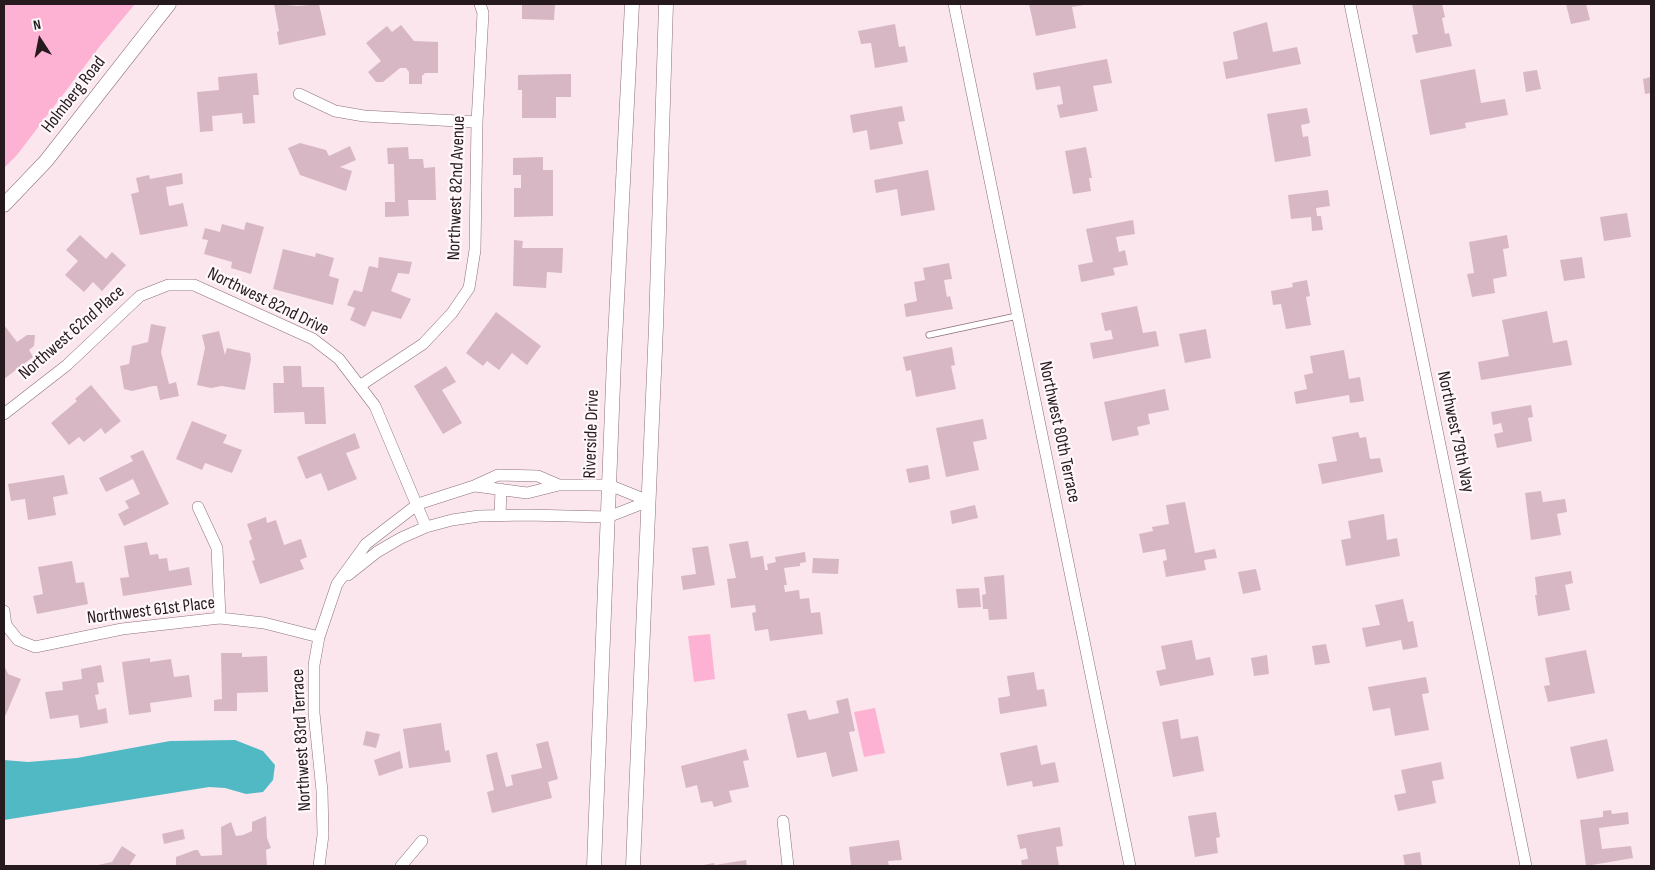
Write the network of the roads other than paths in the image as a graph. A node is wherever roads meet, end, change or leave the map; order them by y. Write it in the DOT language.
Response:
graph roads {
  1 [pos="168,4"];
  2 [pos="480,4"];
  3 [pos="632,4"];
  4 [pos="666,4"];
  5 [pos="954,4"];
  6 [pos="1350,4"];
  7 [pos="300,94"];
  8 [pos="477,122"];
  9 [pos="4,205"];
  10 [pos="168,286"];
  11 [pos="1017,316"];
  12 [pos="929,335"];
  13 [pos="361,385"];
  14 [pos="4,414"];
  15 [pos="559,485"];
  16 [pos="609,485"];
  17 [pos="474,486"];
  18 [pos="500,490"];
  19 [pos="649,502"];
  20 [pos="418,504"];
  21 [pos="198,507"];
  22 [pos="500,515"];
  23 [pos="608,517"];
  24 [pos="426,527"];
  25 [pos="337,584"];
  26 [pos="4,611"];
  27 [pos="220,618"];
  28 [pos="319,637"];
  29 [pos="783,821"];
  30 [pos="422,841"];
  31 [pos="319,866"];
  32 [pos="401,866"];
  33 [pos="594,866"];
  34 [pos="633,866"];
  35 [pos="788,866"];
  36 [pos="1130,866"];
  37 [pos="1526,866"];
  1 -- 9 [label="street, Holmberg Road"];
  2 -- 8 [label="street, Northwest 82nd Avenue"];
  3 -- 16 [label="street, Riverside Drive"];
  4 -- 19 [label="street"];
  5 -- 11 [label="street, Northwest 80th Terrace"];
  6 -- 37 [label="street, Northwest 79th Way"];
  7 -- 8 [label="street"];
  8 -- 13 [label="street, Northwest 82nd Avenue"];
  10 -- 13 [label="street, Northwest 82nd Drive"];
  10 -- 14 [label="street, Northwest 62nd Place"];
  11 -- 12 [label="lane"];
  11 -- 36 [label="street, Northwest 80th Terrace"];
  13 -- 20 [label="street, Northwest 82nd Drive"];
  15 -- 16 [label="street"];
  15 -- 17 [label="street, Northwest 83rd Terrace"];
  15 -- 18 [label="street"];
  16 -- 19 [label="street"];
  16 -- 23 [label="street, Riverside Drive"];
  17 -- 18 [label="street"];
  17 -- 20 [label="street, Northwest 83rd Terrace"];
  18 -- 22 [label="street"];
  19 -- 23 [label="street"];
  19 -- 34 [label="street"];
  20 -- 24 [label="street, Northwest 82nd Drive"];
  20 -- 25 [label="street, Northwest 83rd Terrace"];
  21 -- 27 [label="street"];
  22 -- 23 [label="street"];
  22 -- 24 [label="street"];
  23 -- 33 [label="street, Riverside Drive"];
  24 -- 25 [label="street"];
  25 -- 28 [label="street, Northwest 83rd Terrace"];
  26 -- 27 [label="street, Northwest 61st Place"];
  27 -- 28 [label="street, Northwest 61st Place"];
  28 -- 31 [label="street, Northwest 83rd Terrace"];
  29 -- 35 [label="street"];
  30 -- 32 [label="street"];
}
